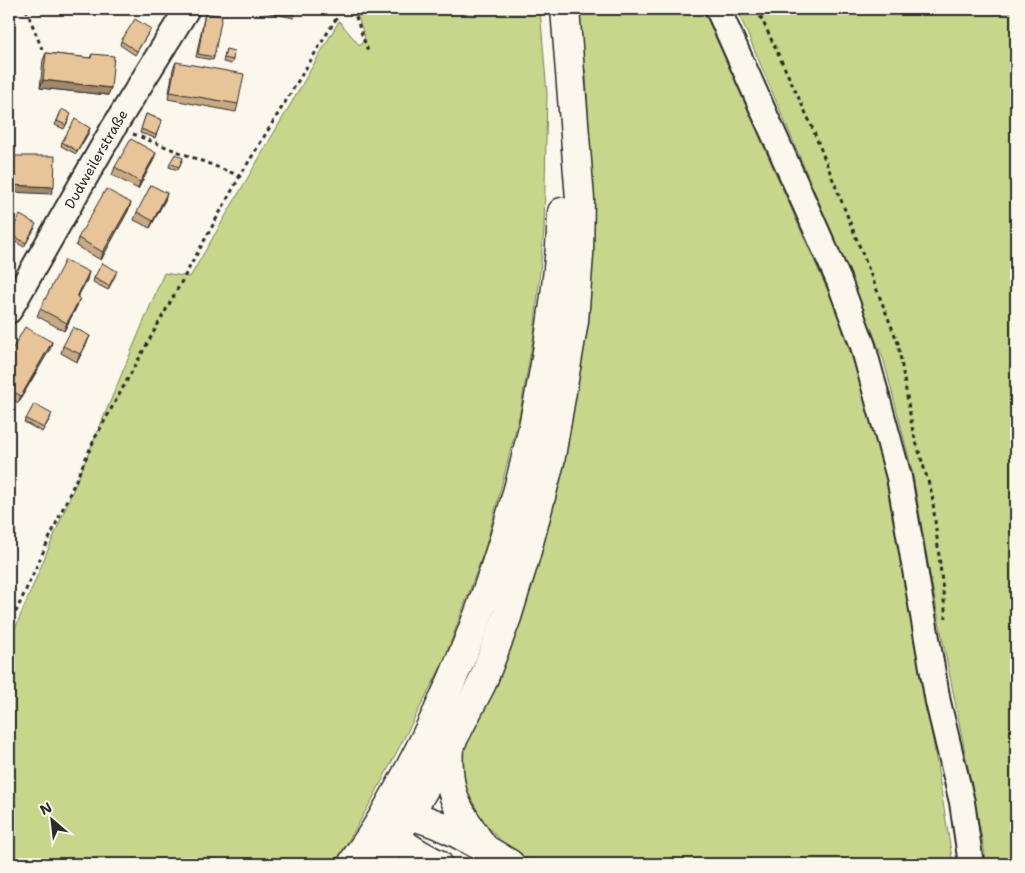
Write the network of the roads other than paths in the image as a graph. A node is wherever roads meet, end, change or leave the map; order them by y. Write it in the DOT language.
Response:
graph roads {
  1 [pos="187,9"];
  2 [pos="565,9"];
  3 [pos="718,9"];
  4 [pos="569,48"];
  5 [pos="9,311"];
  6 [pos="449,747"];
  7 [pos="397,822"];
  8 [pos="485,848"];
  9 [pos="352,864"];
  10 [pos="380,864"];
  11 [pos="438,864"];
  12 [pos="510,864"];
  13 [pos="971,864"];
  1 -- 5 [label="street, Dudweilerstraße"];
  2 -- 4 [label="main road"];
  3 -- 13 [label="street"];
  4 -- 6 [label="main road"];
  4 -- 7 [label="main road"];
  6 -- 7 [label="main road"];
  6 -- 8 [label="main road"];
  7 -- 8 [label="main road"];
  7 -- 9 [label="main road"];
  7 -- 10 [label="main road"];
  7 -- 11 [label="main road"];
  8 -- 12 [label="main road"];
}
